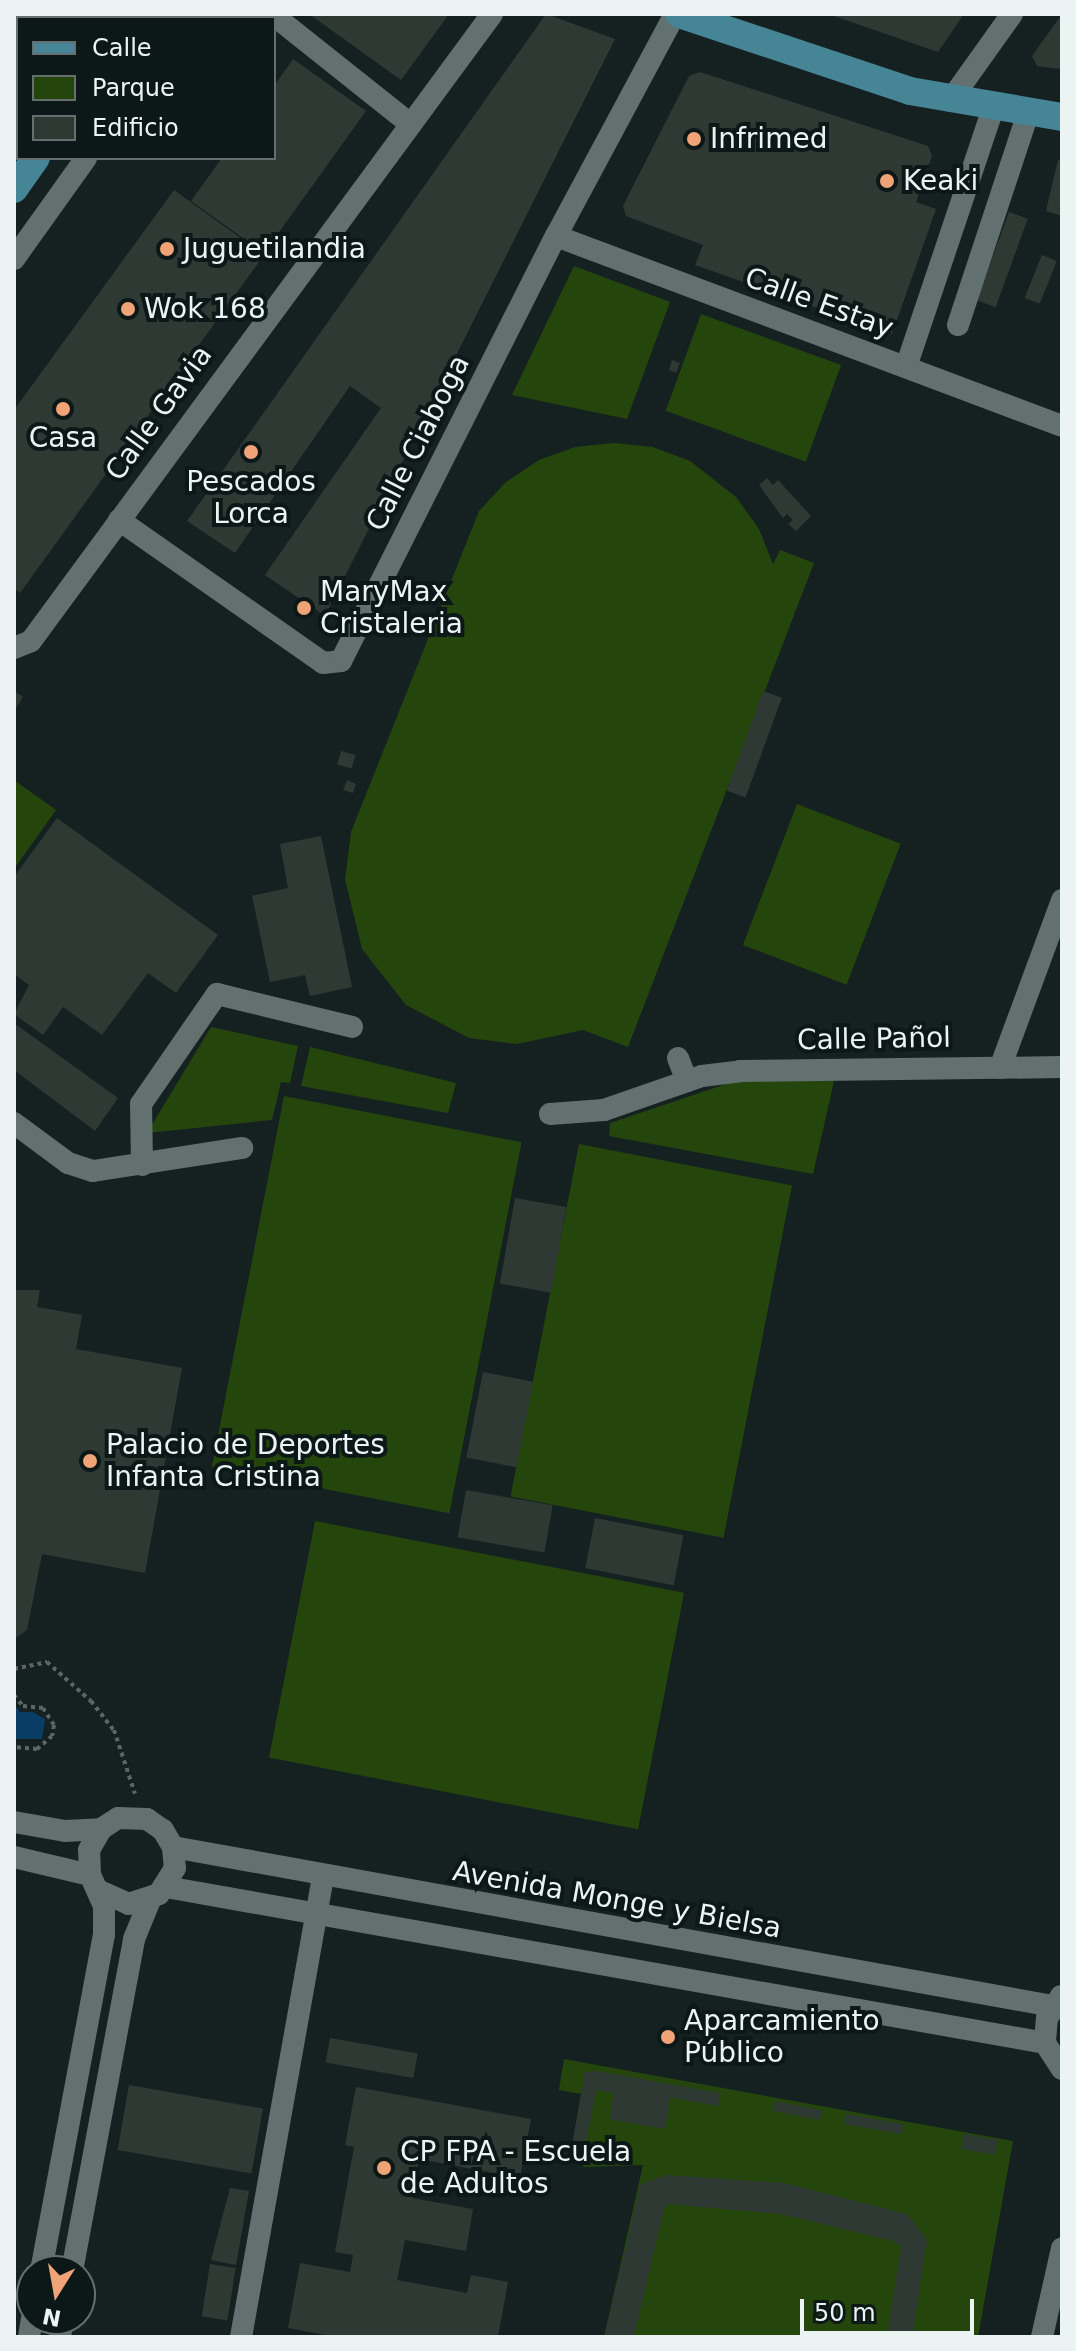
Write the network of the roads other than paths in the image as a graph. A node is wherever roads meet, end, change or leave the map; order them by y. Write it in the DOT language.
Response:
graph roads {
  1 [pos="492,14"];
  2 [pos="1012,14"];
  3 [pos="692,16"];
  4 [pos="276,17"];
  5 [pos="950,101"];
  6 [pos="993,108"];
  7 [pos="1028,113"];
  8 [pos="1062,117"];
  9 [pos="408,122"];
  10 [pos="35,160"];
  11 [pos="85,160"];
  12 [pos="14,189"];
  13 [pos="556,236"];
  14 [pos="14,259"];
  15 [pos="958,325"];
  16 [pos="906,367"];
  17 [pos="1062,426"];
  18 [pos="119,520"];
  19 [pos="14,648"];
  20 [pos="1062,900"];
  21 [pos="352,1027"];
  22 [pos="678,1058"];
  23 [pos="1062,1067"];
  24 [pos="1000,1068"];
  25 [pos="687,1081"];
  26 [pos="550,1114"];
  27 [pos="14,1123"];
  28 [pos="242,1148"];
  29 [pos="142,1165"];
  30 [pos="14,1822"];
  31 [pos="101,1829"];
  32 [pos="173,1847"];
  33 [pos="14,1857"];
  34 [pos="323,1877"];
  35 [pos="95,1883"];
  36 [pos="158,1893"];
  37 [pos="318,1911"];
  38 [pos="1057,2001"];
  39 [pos="1045,2043"];
  40 [pos="1062,2069"];
  41 [pos="1062,2248"];
  42 [pos="44,2255"];
  43 [pos="75,2255"];
  44 [pos="241,2337"];
  45 [pos="1042,2337"];
  1 -- 9 [label="street, Calle Gavia"];
  2 -- 5 [label="street"];
  3 -- 5 [label="main road"];
  3 -- 13 [label="street, Calle Ciaboga"];
  4 -- 9 [label="street"];
  5 -- 6 [label="main road"];
  6 -- 7 [label="main road"];
  6 -- 16 [label="street"];
  7 -- 8 [label="main road"];
  7 -- 15 [label="street"];
  9 -- 18 [label="street, Calle Gavia"];
  10 -- 12 [label="main road"];
  11 -- 14 [label="street"];
  13 -- 16 [label="street, Calle Estay"];
  13 -- 18 [label="street, Calle Ciaboga"];
  16 -- 17 [label="street, Calle Estay"];
  18 -- 19 [label="street, Calle Gavia"];
  20 -- 24 [label="street"];
  21 -- 29 [label="street"];
  22 -- 25 [label="street"];
  23 -- 24 [label="street, Calle Pañol"];
  24 -- 25 [label="street, Calle Pañol"];
  25 -- 26 [label="street, Calle Pañol"];
  27 -- 29 [label="street"];
  28 -- 29 [label="street"];
  30 -- 31 [label="street"];
  31 -- 32 [label="street"];
  31 -- 35 [label="street"];
  32 -- 34 [label="street, Avenida Monge y Bielsa"];
  32 -- 36 [label="street"];
  33 -- 35 [label="street"];
  34 -- 37 [label="street"];
  34 -- 38 [label="street, Avenida Monge y Bielsa"];
  35 -- 36 [label="street"];
  35 -- 42 [label="street"];
  36 -- 37 [label="street"];
  36 -- 43 [label="street"];
  37 -- 39 [label="street"];
  37 -- 44 [label="street"];
  38 -- 39 [label="street"];
  39 -- 40 [label="street"];
  41 -- 45 [label="street"];
}
